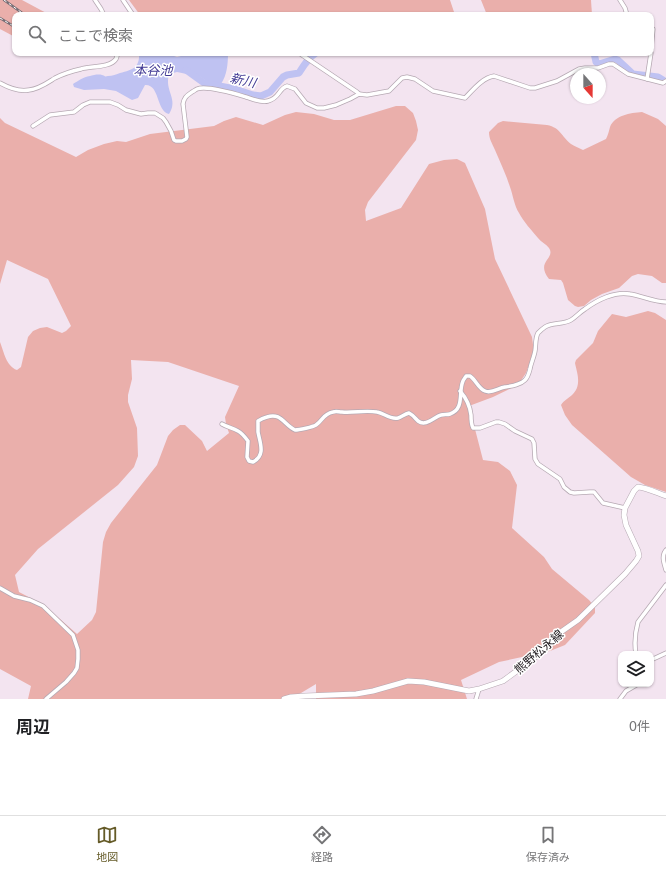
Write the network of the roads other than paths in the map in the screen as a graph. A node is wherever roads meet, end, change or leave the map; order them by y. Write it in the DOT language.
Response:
graph roads {
  1 [pos="95,0"];
  2 [pos="123,0"];
  3 [pos="620,0"];
  4 [pos="102,12"];
  5 [pos="131,12"];
  6 [pos="626,12"];
  7 [pos="117,56"];
  8 [pos="303,56"];
  9 [pos="651,56"];
  10 [pos="648,77"];
  11 [pos="666,81"];
  12 [pos="0,83"];
  13 [pos="359,94"];
  14 [pos="33,126"];
  15 [pos="666,302"];
  16 [pos="460,391"];
  17 [pos="222,424"];
  18 [pos="666,496"];
  19 [pos="625,508"];
  20 [pos="666,550"];
  21 [pos="666,570"];
  22 [pos="666,585"];
  23 [pos="0,588"];
  24 [pos="636,651"];
  25 [pos="666,654"];
  26 [pos="654,659"];
  27 [pos="634,687"];
  28 [pos="479,689"];
  29 [pos="46,699"];
  30 [pos="284,699"];
  31 [pos="476,699"];
  32 [pos="620,699"];
  1 -- 4 [label="street"];
  2 -- 5 [label="street"];
  3 -- 6 [label="street"];
  7 -- 12 [label="street"];
  8 -- 13 [label="street"];
  9 -- 10 [label="street"];
  10 -- 11 [label="street"];
  10 -- 13 [label="street"];
  13 -- 14 [label="street"];
  15 -- 16 [label="street"];
  16 -- 17 [label="street"];
  16 -- 19 [label="street"];
  18 -- 19 [label="main road"];
  19 -- 28 [label="main road, 熊野松永線"];
  20 -- 21 [label="street"];
  22 -- 24 [label="street"];
  23 -- 29 [label="street"];
  25 -- 26 [label="street"];
  27 -- 32 [label="street"];
  28 -- 30 [label="main road, 熊野松永線"];
  28 -- 31 [label="street"];
}
